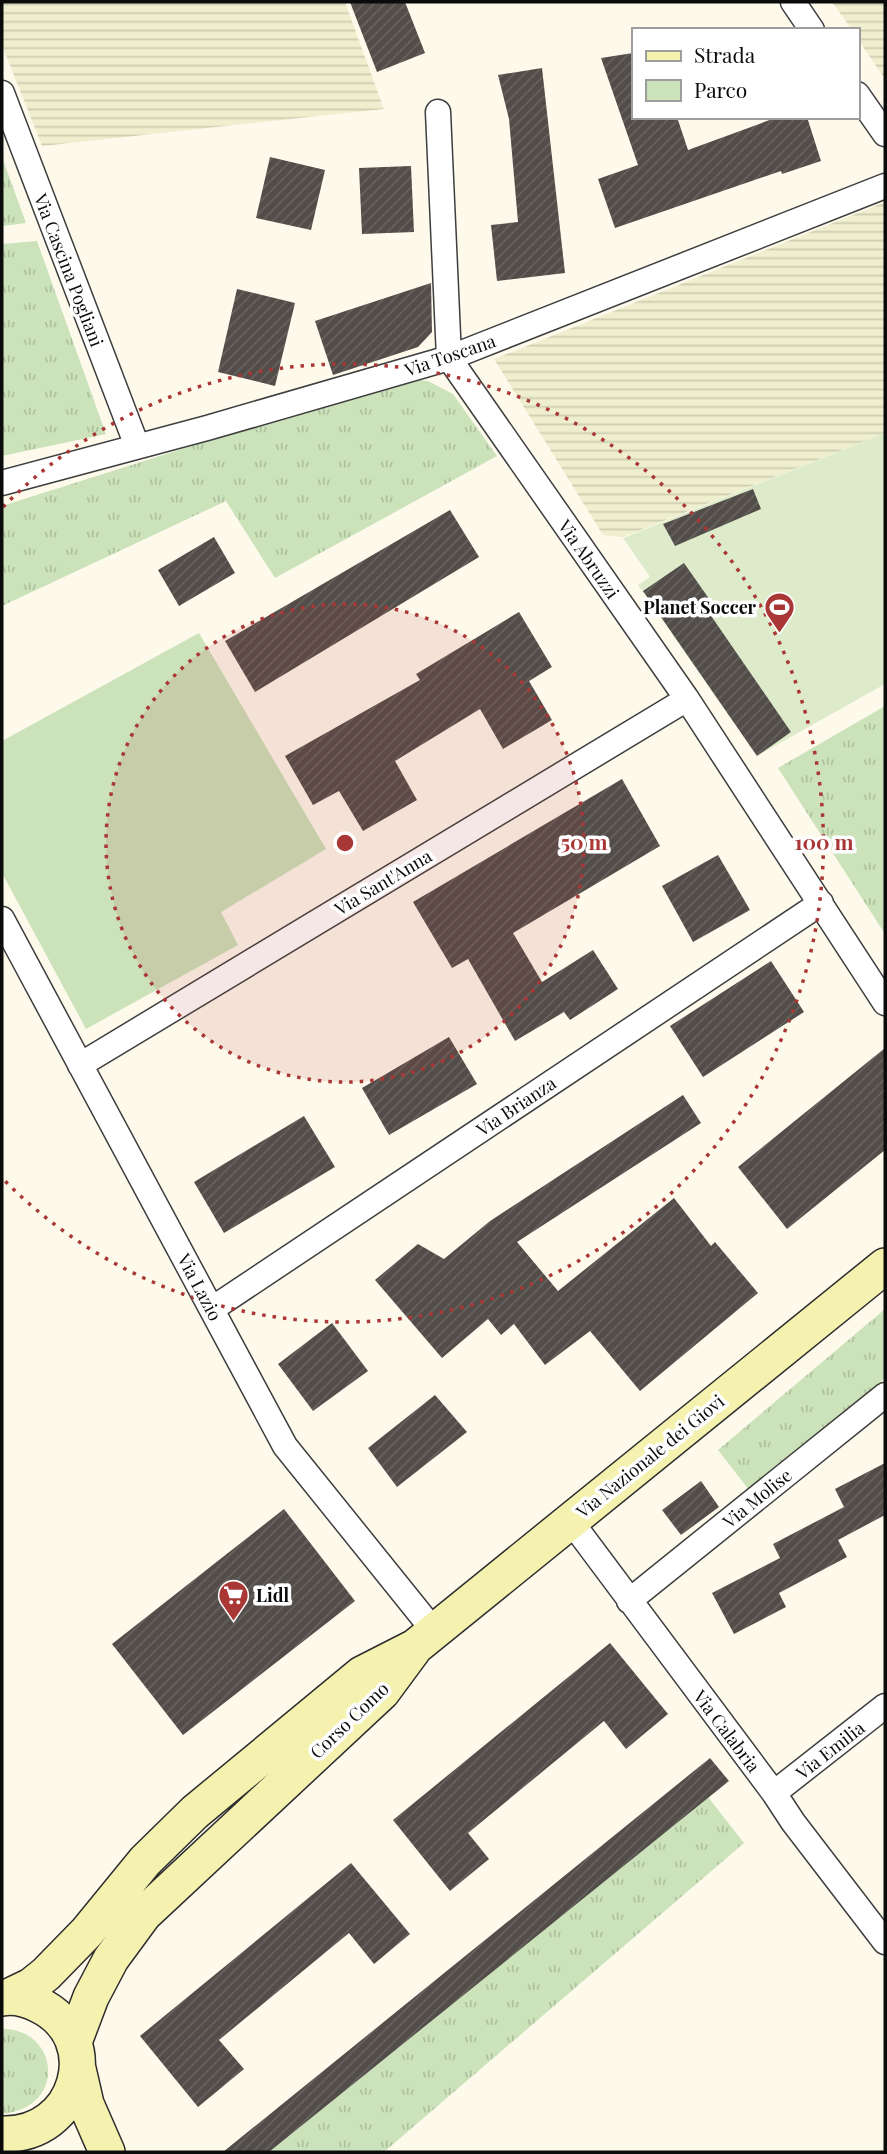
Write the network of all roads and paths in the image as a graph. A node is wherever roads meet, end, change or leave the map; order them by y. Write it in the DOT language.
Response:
graph roads {
  1 [pos="793,2"];
  2 [pos="812,28"];
  3 [pos="2,93"];
  4 [pos="859,97"];
  5 [pos="438,112"];
  6 [pos="885,134"];
  7 [pos="885,186"];
  8 [pos="449,358"];
  9 [pos="137,446"];
  10 [pos="2,483"];
  11 [pos="687,699"];
  12 [pos="821,903"];
  13 [pos="2,919"];
  14 [pos="885,1003"];
  15 [pos="80,1066"];
  16 [pos="885,1266"];
  17 [pos="212,1309"];
  18 [pos="885,1395"];
  19 [pos="570,1520"];
  20 [pos="629,1601"];
  21 [pos="424,1639"];
  22 [pos="885,1706"];
  23 [pos="775,1793"];
  24 [pos="885,1942"];
  25 [pos="5,1998"];
  26 [pos="76,2056"];
  27 [pos="12,2140"];
  28 [pos="107,2152"];
  1 -- 2 [label="street"];
  3 -- 9 [label="street, Via Cascina Pogliani"];
  4 -- 6 [label="street"];
  5 -- 8 [label="street"];
  7 -- 8 [label="street, Via Toscana"];
  8 -- 9 [label="street, Via Toscana"];
  8 -- 11 [label="street, Via Abruzzi"];
  9 -- 10 [label="street, Via Toscana"];
  11 -- 12 [label="street, Via Abruzzi"];
  11 -- 15 [label="street, Via Sant'Anna"];
  12 -- 14 [label="street, Via Abruzzi"];
  12 -- 17 [label="street, Via Brianza"];
  13 -- 15 [label="street, Via Lazio"];
  15 -- 17 [label="street, Via Lazio"];
  16 -- 19 [label="main road, Via Nazionale dei Giovi"];
  17 -- 21 [label="street, Via Lazio"];
  18 -- 20 [label="street, Via Molise"];
  19 -- 20 [label="street, Via Calabria"];
  19 -- 21 [label="main road, Via Nazionale dei Giovi"];
  20 -- 23 [label="street, Via Calabria"];
  21 -- 25 [label="main road, Corso Como"];
  21 -- 26 [label="main road, Corso Como"];
  22 -- 23 [label="street, Via Emilia"];
  23 -- 24 [label="street, Via Calabria"];
  25 -- 26 [label="main road, Corso Como"];
  26 -- 27 [label="main road"];
  26 -- 28 [label="main road"];
}
